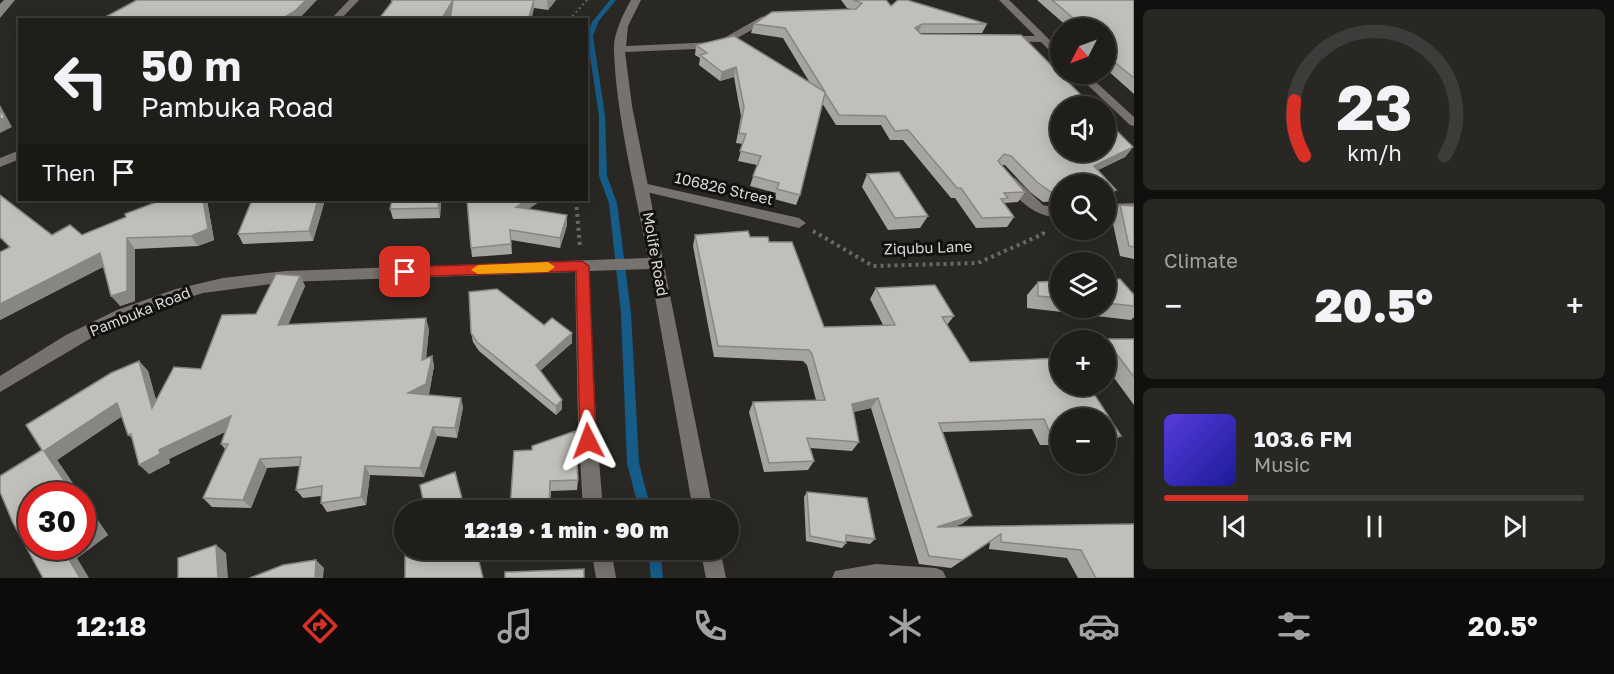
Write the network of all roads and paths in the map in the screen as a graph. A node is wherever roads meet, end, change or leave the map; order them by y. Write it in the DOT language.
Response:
graph roads {
  1 [pos="354,0"];
  2 [pos="587,0"];
  3 [pos="636,0"];
  4 [pos="1004,0"];
  5 [pos="789,15"];
  6 [pos="336,18"];
  7 [pos="571,18"];
  8 [pos="997,39"];
  9 [pos="1043,39"];
  10 [pos="1050,46"];
  11 [pos="618,49"];
  12 [pos="1092,84"];
  13 [pos="1134,123"];
  14 [pos="18,155"];
  15 [pos="0,163"];
  16 [pos="999,170"];
  17 [pos="643,187"];
  18 [pos="576,201"];
  19 [pos="1134,207"];
  20 [pos="1116,208"];
  21 [pos="1050,212"];
  22 [pos="1050,221"];
  23 [pos="799,223"];
  24 [pos="651,263"];
  25 [pos="590,265"];
  26 [pos="0,385"];
  27 [pos="592,500"];
  28 [pos="701,500"];
  29 [pos="603,560"];
  30 [pos="713,560"];
  31 [pos="606,578"];
  32 [pos="716,578"];
  33 [pos="842,578"];
  34 [pos="936,578"];
  1 -- 6 [label="street"];
  2 -- 7 [label="path"];
  3 -- 11 [label="street, Molife Road"];
  4 -- 9 [label="street"];
  5 -- 11 [label="street"];
  8 -- 9 [label="street"];
  9 -- 10 [label="street"];
  11 -- 17 [label="street, Molife Road"];
  12 -- 13 [label="street"];
  14 -- 15 [label="street"];
  16 -- 21 [label="street"];
  17 -- 23 [label="street, 106826 Street"];
  17 -- 24 [label="street, Molife Road"];
  18 -- 25 [label="path"];
  19 -- 20 [label="street"];
  22 -- 23 [label="path, Ziqubu Lane"];
  24 -- 25 [label="street, Pambuka Road"];
  24 -- 28 [label="street, Molife Road"];
  25 -- 26 [label="street, Pambuka Road"];
  25 -- 27 [label="street"];
  29 -- 31 [label="street"];
  30 -- 32 [label="street"];
  33 -- 34 [label="street"];
}
